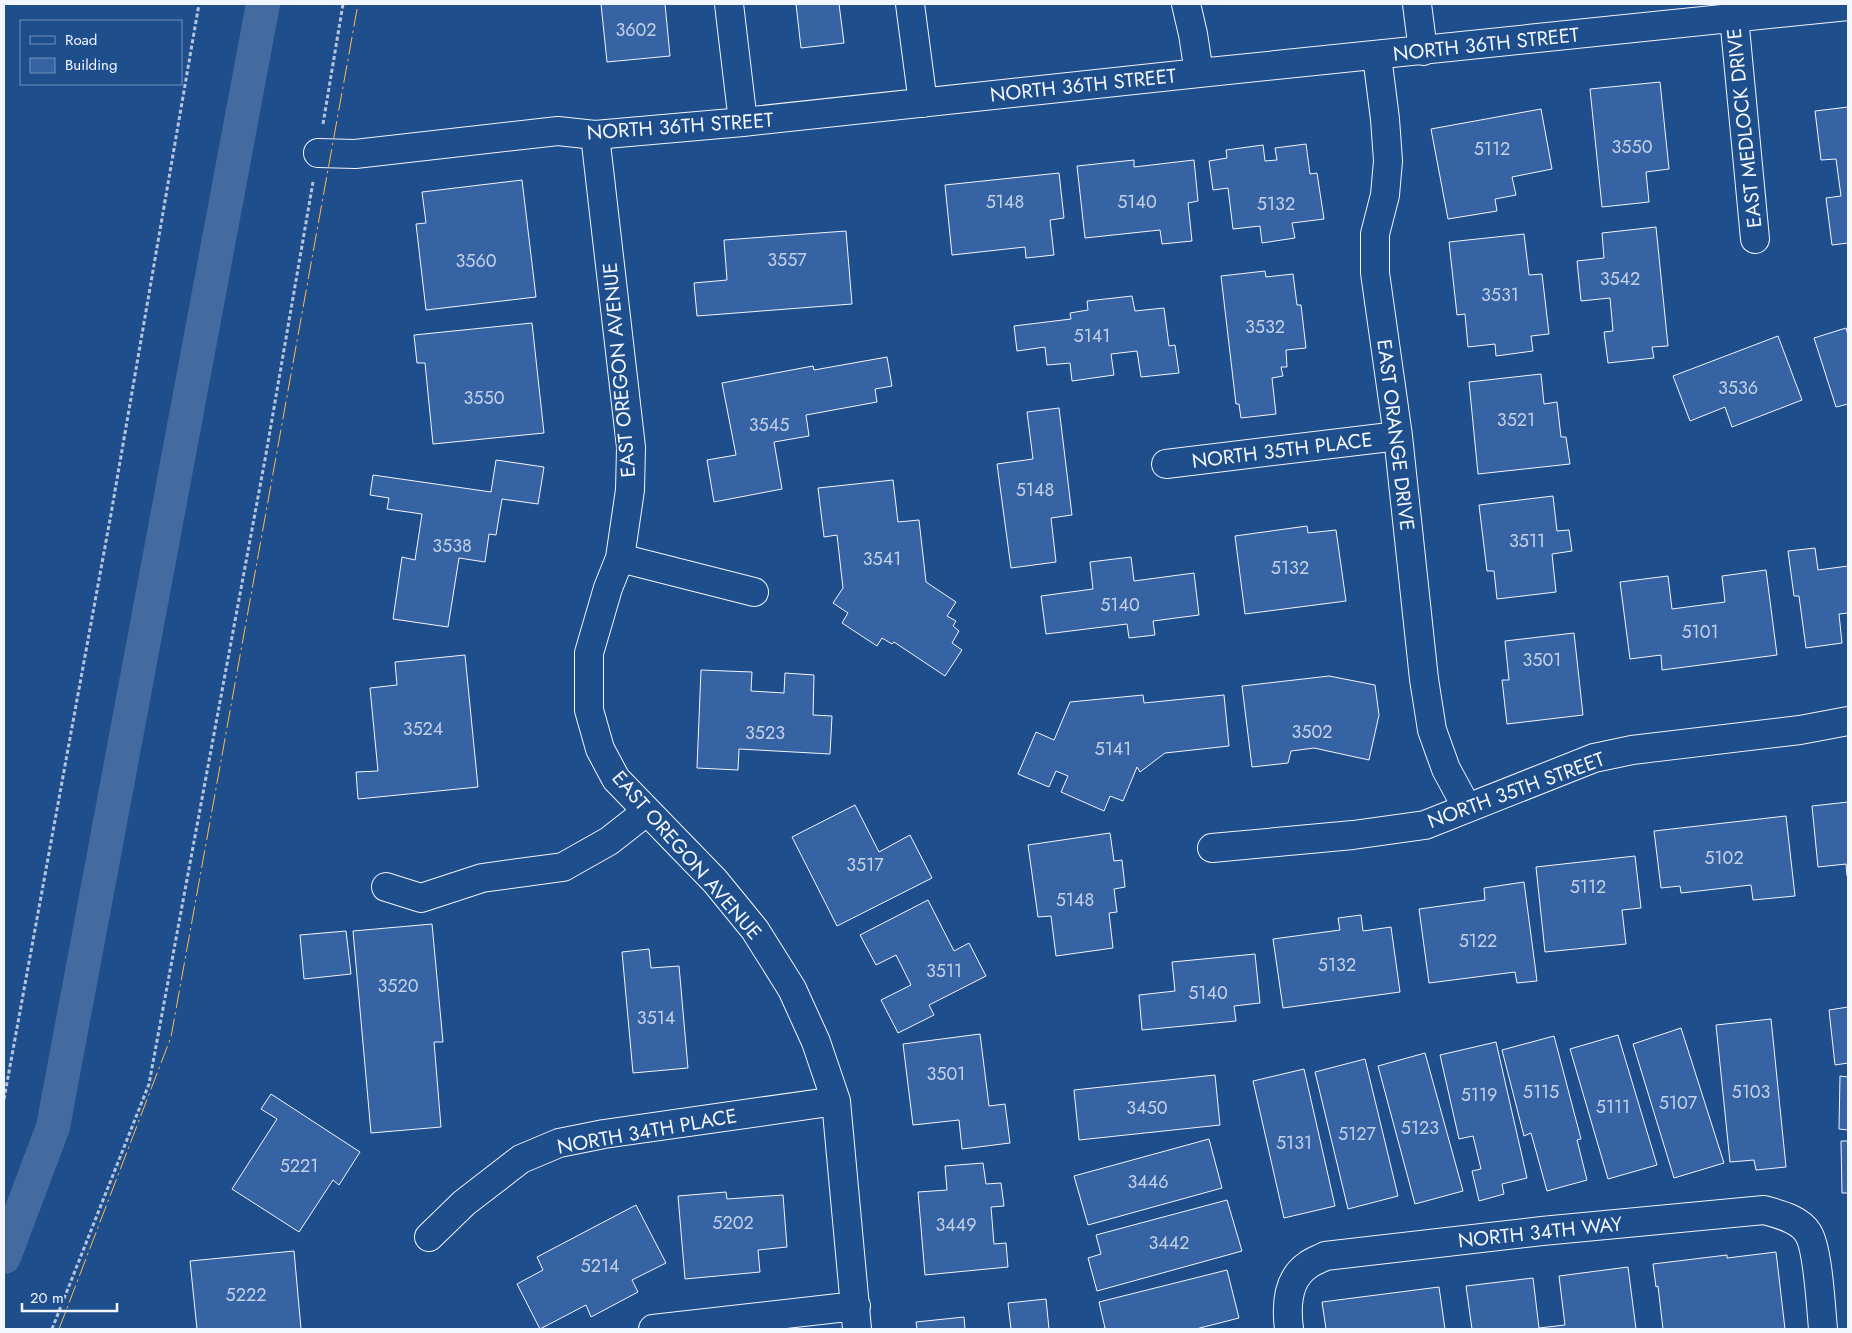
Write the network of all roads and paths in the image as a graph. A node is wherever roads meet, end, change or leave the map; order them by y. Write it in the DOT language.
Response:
graph roads {
  1 [pos="199,4"];
  2 [pos="343,4"];
  3 [pos="730,4"];
  4 [pos="910,4"];
  5 [pos="1186,4"];
  6 [pos="1417,4"];
  7 [pos="1848,6"];
  8 [pos="1698,12"];
  9 [pos="1734,17"];
  10 [pos="1423,51"];
  11 [pos="1377,56"];
  12 [pos="1199,73"];
  13 [pos="923,103"];
  14 [pos="743,122"];
  15 [pos="595,135"];
  16 [pos="318,153"];
  17 [pos="1755,239"];
  18 [pos="1398,436"];
  19 [pos="1166,464"];
  20 [pos="620,558"];
  21 [pos="754,592"];
  22 [pos="1848,721"];
  23 [pos="1467,808"];
  24 [pos="646,812"];
  25 [pos="1212,848"];
  26 [pos="386,887"];
  27 [pos="4,1099"];
  28 [pos="836,1101"];
  29 [pos="429,1237"];
  30 [pos="857,1317"];
  31 [pos="52,1329"];
  32 [pos="653,1329"];
  33 [pos="1289,1329"];
  34 [pos="1823,1329"];
  1 -- 27 [label="path"];
  2 -- 16 [label="path"];
  3 -- 14 [label="street"];
  4 -- 13 [label="street"];
  5 -- 12 [label="street"];
  6 -- 10 [label="street"];
  7 -- 9 [label="street, NORTH 36TH STREET"];
  8 -- 9 [label="street, NORTH 36TH STREET"];
  8 -- 10 [label="street, NORTH 36TH STREET"];
  9 -- 17 [label="street, EAST MEDLOCK DRIVE"];
  10 -- 11 [label="street, NORTH 36TH STREET"];
  11 -- 12 [label="street, NORTH 36TH STREET"];
  11 -- 18 [label="street, EAST ORANGE DRIVE"];
  12 -- 13 [label="street, NORTH 36TH STREET"];
  13 -- 14 [label="street, NORTH 36TH STREET"];
  14 -- 15 [label="street, NORTH 36TH STREET"];
  15 -- 16 [label="street, NORTH 36TH STREET"];
  15 -- 20 [label="street, EAST OREGON AVENUE"];
  16 -- 31 [label="path"];
  18 -- 19 [label="street, NORTH 35TH PLACE"];
  18 -- 23 [label="street, EAST ORANGE DRIVE"];
  20 -- 21 [label="street"];
  20 -- 24 [label="street, EAST OREGON AVENUE"];
  22 -- 23 [label="street, NORTH 35TH STREET"];
  23 -- 25 [label="street, NORTH 35TH STREET"];
  24 -- 26 [label="street"];
  24 -- 28 [label="street, EAST OREGON AVENUE"];
  28 -- 29 [label="street, NORTH 34TH PLACE"];
  28 -- 30 [label="street, EAST OREGON AVENUE"];
  30 -- 32 [label="street"];
  33 -- 34 [label="street, NORTH 34TH WAY"];
}
